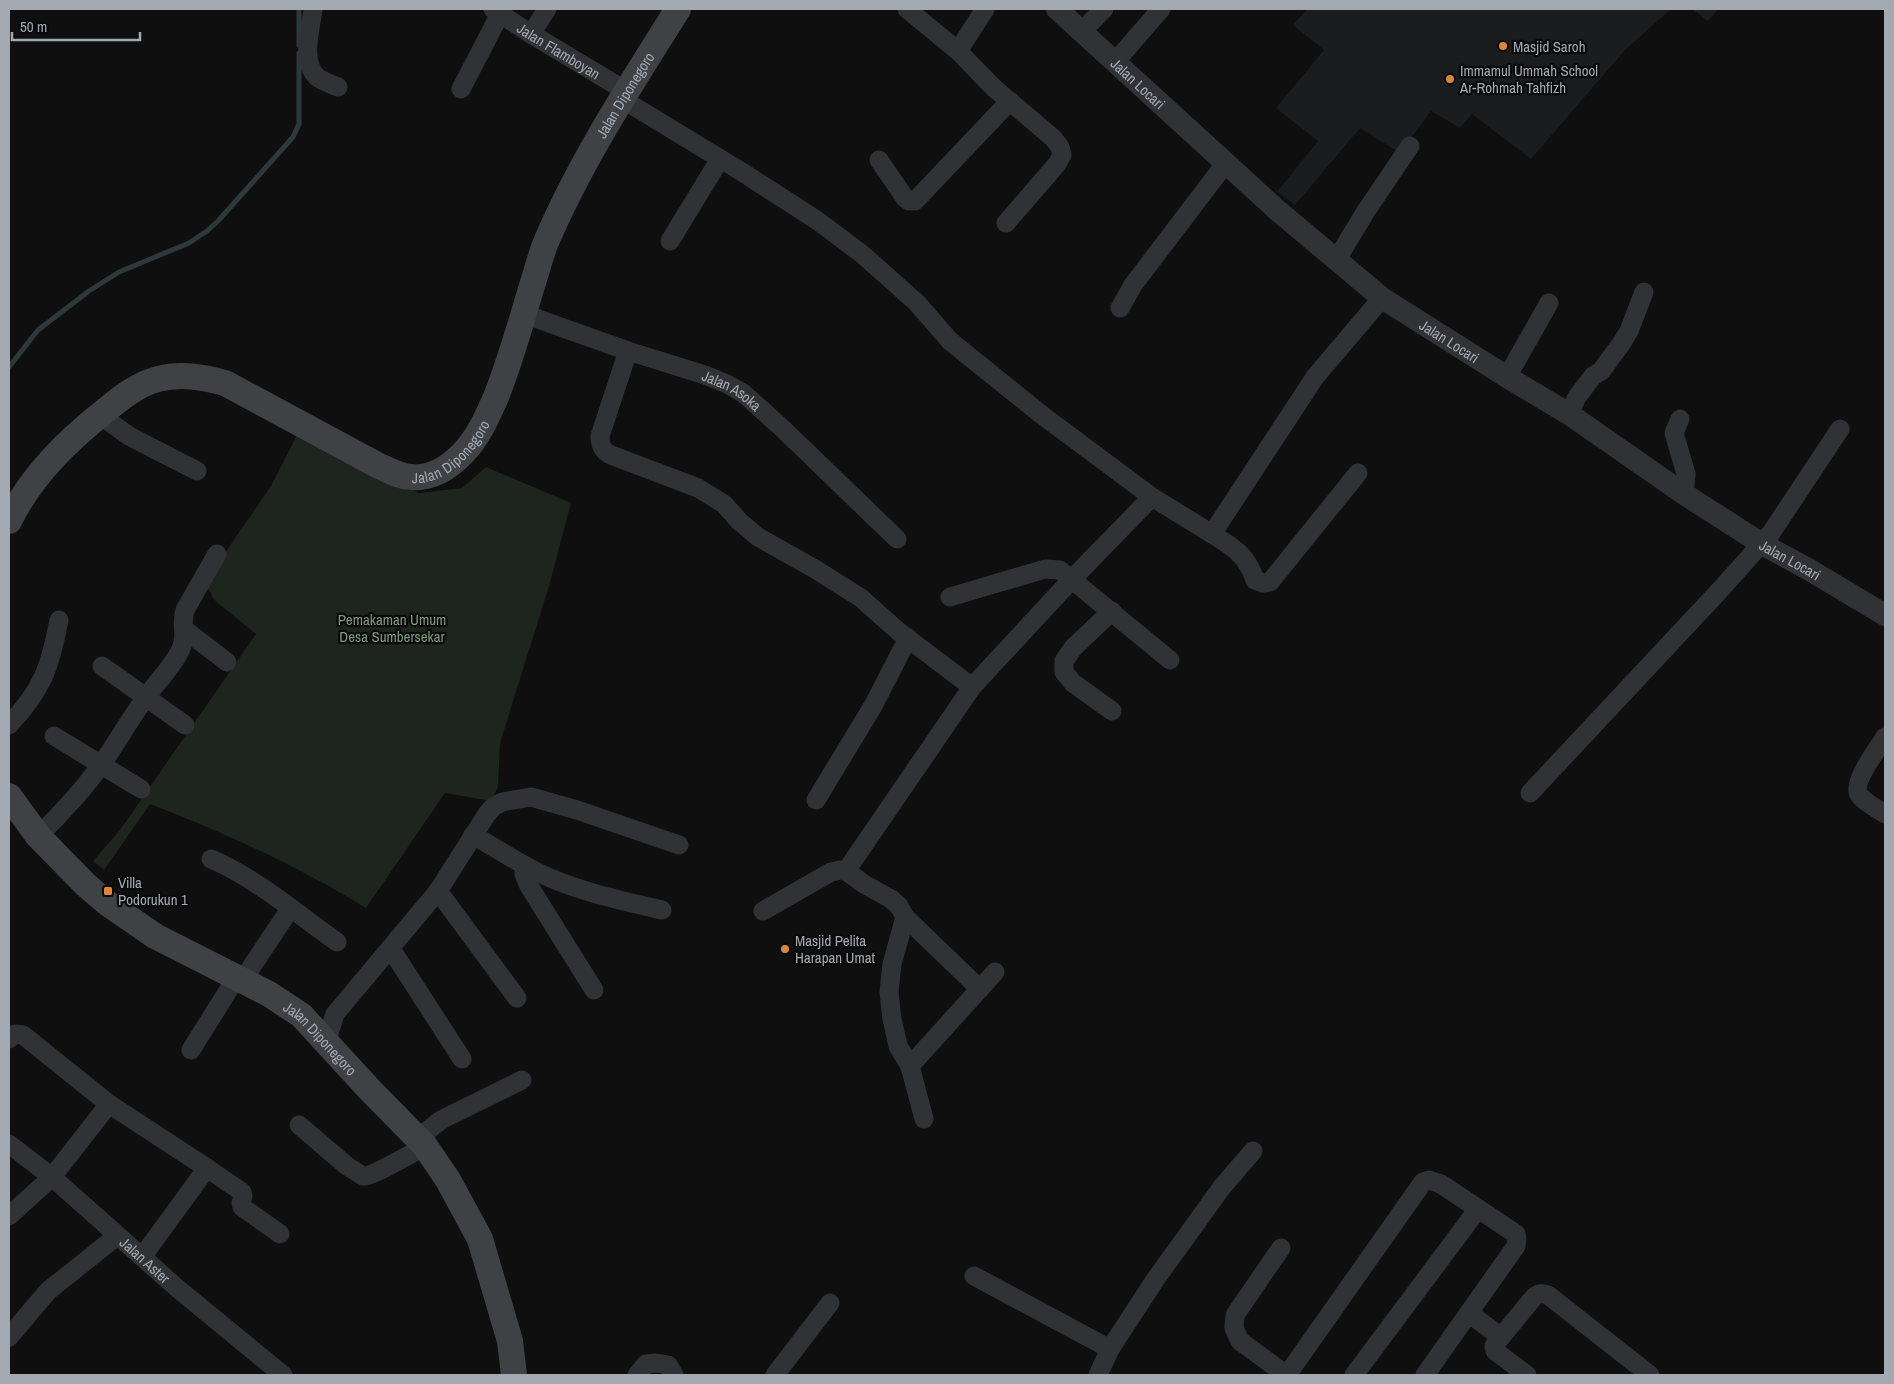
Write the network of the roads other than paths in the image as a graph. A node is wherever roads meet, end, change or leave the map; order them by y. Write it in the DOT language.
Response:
graph roads {
  1 [pos="313,9"];
  2 [pos="547,9"];
  3 [pos="678,9"];
  4 [pos="907,9"];
  5 [pos="985,9"];
  6 [pos="1057,9"];
  7 [pos="1104,9"];
  8 [pos="1161,9"];
  9 [pos="497,11"];
  10 [pos="1082,31"];
  11 [pos="531,34"];
  12 [pos="958,51"];
  13 [pos="1115,62"];
  14 [pos="338,87"];
  15 [pos="461,89"];
  16 [pos="624,95"];
  17 [pos="1010,101"];
  18 [pos="1410,146"];
  19 [pos="720,159"];
  20 [pos="879,160"];
  21 [pos="1225,164"];
  22 [pos="1006,223"];
  23 [pos="670,241"];
  24 [pos="1336,259"];
  25 [pos="1644,292"];
  26 [pos="1382,298"];
  27 [pos="1549,303"];
  28 [pos="1120,308"];
  29 [pos="524,314"];
  30 [pos="628,351"];
  31 [pos="1507,377"];
  32 [pos="1569,414"];
  33 [pos="100,415"];
  34 [pos="1680,419"];
  35 [pos="1840,429"];
  36 [pos="197,472"];
  37 [pos="1358,473"];
  38 [pos="1684,494"];
  39 [pos="1152,496"];
  40 [pos="9,521"];
  41 [pos="1212,534"];
  42 [pos="896,539"];
  43 [pos="1762,544"];
  44 [pos="217,554"];
  45 [pos="1071,581"];
  46 [pos="950,597"];
  47 [pos="1112,611"];
  48 [pos="1885,615"];
  49 [pos="59,620"];
  50 [pos="185,630"];
  51 [pos="908,638"];
  52 [pos="1170,660"];
  53 [pos="227,662"];
  54 [pos="102,666"];
  55 [pos="972,687"];
  56 [pos="146,698"];
  57 [pos="1112,711"];
  58 [pos="9,725"];
  59 [pos="186,725"];
  60 [pos="54,736"];
  61 [pos="1885,737"];
  62 [pos="101,765"];
  63 [pos="141,789"];
  64 [pos="1530,793"];
  65 [pos="9,796"];
  66 [pos="816,800"];
  67 [pos="1885,814"];
  68 [pos="473,835"];
  69 [pos="38,836"];
  70 [pos="679,845"];
  71 [pos="211,859"];
  72 [pos="525,866"];
  73 [pos="846,871"];
  74 [pos="438,891"];
  75 [pos="290,909"];
  76 [pos="662,910"];
  77 [pos="763,911"];
  78 [pos="905,917"];
  79 [pos="337,942"];
  80 [pos="391,949"];
  81 [pos="995,972"];
  82 [pos="239,980"];
  83 [pos="980,989"];
  84 [pos="594,990"];
  85 [pos="517,998"];
  86 [pos="301,1014"];
  87 [pos="335,1014"];
  88 [pos="9,1039"];
  89 [pos="328,1045"];
  90 [pos="192,1050"];
  91 [pos="462,1059"];
  92 [pos="910,1066"];
  93 [pos="522,1080"];
  94 [pos="109,1104"];
  95 [pos="924,1119"];
  96 [pos="299,1125"];
  97 [pos="421,1142"];
  98 [pos="9,1144"];
  99 [pos="1253,1151"];
  100 [pos="207,1168"];
  101 [pos="52,1177"];
  102 [pos="1478,1209"];
  103 [pos="9,1216"];
  104 [pos="280,1234"];
  105 [pos="117,1236"];
  106 [pos="1281,1248"];
  107 [pos="142,1257"];
  108 [pos="974,1276"];
  109 [pos="830,1303"];
  110 [pos="1470,1314"];
  111 [pos="9,1337"];
  112 [pos="1501,1337"];
  113 [pos="1110,1350"];
  114 [pos="283,1375"];
  115 [pos="514,1375"];
  116 [pos="637,1375"];
  117 [pos="674,1375"];
  118 [pos="775,1375"];
  119 [pos="1098,1375"];
  120 [pos="1286,1375"];
  121 [pos="1354,1375"];
  122 [pos="1425,1375"];
  123 [pos="1526,1375"];
  124 [pos="1650,1375"];
  1 -- 14 [label="street"];
  2 -- 11 [label="street"];
  3 -- 16 [label="main road, Jalan Diponegoro"];
  4 -- 12 [label="street"];
  5 -- 12 [label="street"];
  6 -- 10 [label="street, Jalan Locari"];
  7 -- 10 [label="street"];
  8 -- 13 [label="street"];
  9 -- 11 [label="street, Jalan Flamboyan"];
  9 -- 15 [label="street"];
  10 -- 13 [label="street, Jalan Locari"];
  11 -- 16 [label="street, Jalan Flamboyan"];
  12 -- 17 [label="street"];
  13 -- 21 [label="street, Jalan Locari"];
  16 -- 19 [label="street, Jalan Flamboyan"];
  16 -- 29 [label="main road, Jalan Diponegoro"];
  17 -- 20 [label="street"];
  17 -- 22 [label="street"];
  18 -- 24 [label="street"];
  19 -- 23 [label="street"];
  19 -- 39 [label="street, Jalan Flamboyan"];
  21 -- 24 [label="street, Jalan Locari"];
  21 -- 28 [label="street"];
  24 -- 26 [label="street, Jalan Locari"];
  25 -- 32 [label="street"];
  26 -- 31 [label="street, Jalan Locari"];
  26 -- 41 [label="street"];
  27 -- 31 [label="street"];
  29 -- 30 [label="street, Jalan Asoka"];
  29 -- 33 [label="main road, Jalan Diponegoro"];
  30 -- 42 [label="street, Jalan Asoka"];
  30 -- 51 [label="street"];
  31 -- 32 [label="street, Jalan Locari"];
  32 -- 38 [label="street, Jalan Locari"];
  33 -- 36 [label="street"];
  33 -- 40 [label="main road, Jalan Diponegoro"];
  34 -- 38 [label="street"];
  35 -- 43 [label="street"];
  37 -- 41 [label="street, Jalan Flamboyan"];
  38 -- 43 [label="street, Jalan Locari"];
  39 -- 41 [label="street, Jalan Flamboyan"];
  39 -- 45 [label="street"];
  43 -- 48 [label="street, Jalan Locari"];
  43 -- 64 [label="street"];
  44 -- 50 [label="street"];
  45 -- 46 [label="street"];
  45 -- 47 [label="street"];
  45 -- 55 [label="street"];
  47 -- 52 [label="street"];
  47 -- 57 [label="street"];
  49 -- 58 [label="street"];
  50 -- 53 [label="street"];
  50 -- 56 [label="street"];
  51 -- 55 [label="street"];
  51 -- 66 [label="street"];
  54 -- 56 [label="street"];
  55 -- 73 [label="street"];
  56 -- 59 [label="street"];
  56 -- 62 [label="street"];
  60 -- 62 [label="street"];
  61 -- 67 [label="street"];
  62 -- 63 [label="street"];
  62 -- 69 [label="street"];
  65 -- 69 [label="main road, Jalan Diponegoro"];
  68 -- 70 [label="street"];
  68 -- 72 [label="street"];
  68 -- 74 [label="street"];
  69 -- 82 [label="main road, Jalan Diponegoro"];
  71 -- 75 [label="street"];
  72 -- 76 [label="street"];
  72 -- 84 [label="street"];
  73 -- 77 [label="street"];
  73 -- 78 [label="street"];
  74 -- 80 [label="street"];
  74 -- 85 [label="street"];
  75 -- 79 [label="street"];
  75 -- 82 [label="street"];
  78 -- 83 [label="street"];
  78 -- 92 [label="street"];
  80 -- 87 [label="street"];
  80 -- 91 [label="street"];
  81 -- 83 [label="street"];
  82 -- 86 [label="main road, Jalan Diponegoro"];
  82 -- 90 [label="street"];
  83 -- 92 [label="street"];
  86 -- 87 [label="street"];
  86 -- 89 [label="main road, Jalan Diponegoro"];
  87 -- 89 [label="street"];
  88 -- 94 [label="street"];
  89 -- 97 [label="main road, Jalan Diponegoro"];
  92 -- 95 [label="street"];
  93 -- 97 [label="street"];
  94 -- 100 [label="street"];
  94 -- 101 [label="street"];
  96 -- 97 [label="street"];
  97 -- 115 [label="main road, Jalan Diponegoro"];
  98 -- 101 [label="street, Jalan Aster"];
  99 -- 113 [label="street"];
  100 -- 104 [label="street"];
  100 -- 107 [label="street"];
  101 -- 103 [label="street"];
  101 -- 105 [label="street, Jalan Aster"];
  102 -- 110 [label="street"];
  102 -- 120 [label="street"];
  102 -- 121 [label="street"];
  105 -- 107 [label="street, Jalan Aster"];
  105 -- 111 [label="street"];
  106 -- 120 [label="street"];
  107 -- 114 [label="street, Jalan Aster"];
  108 -- 113 [label="street"];
  109 -- 118 [label="street"];
  110 -- 112 [label="street"];
  110 -- 122 [label="street"];
  112 -- 123 [label="street"];
  112 -- 124 [label="street"];
  113 -- 119 [label="street"];
  116 -- 117 [label="street"];
}
